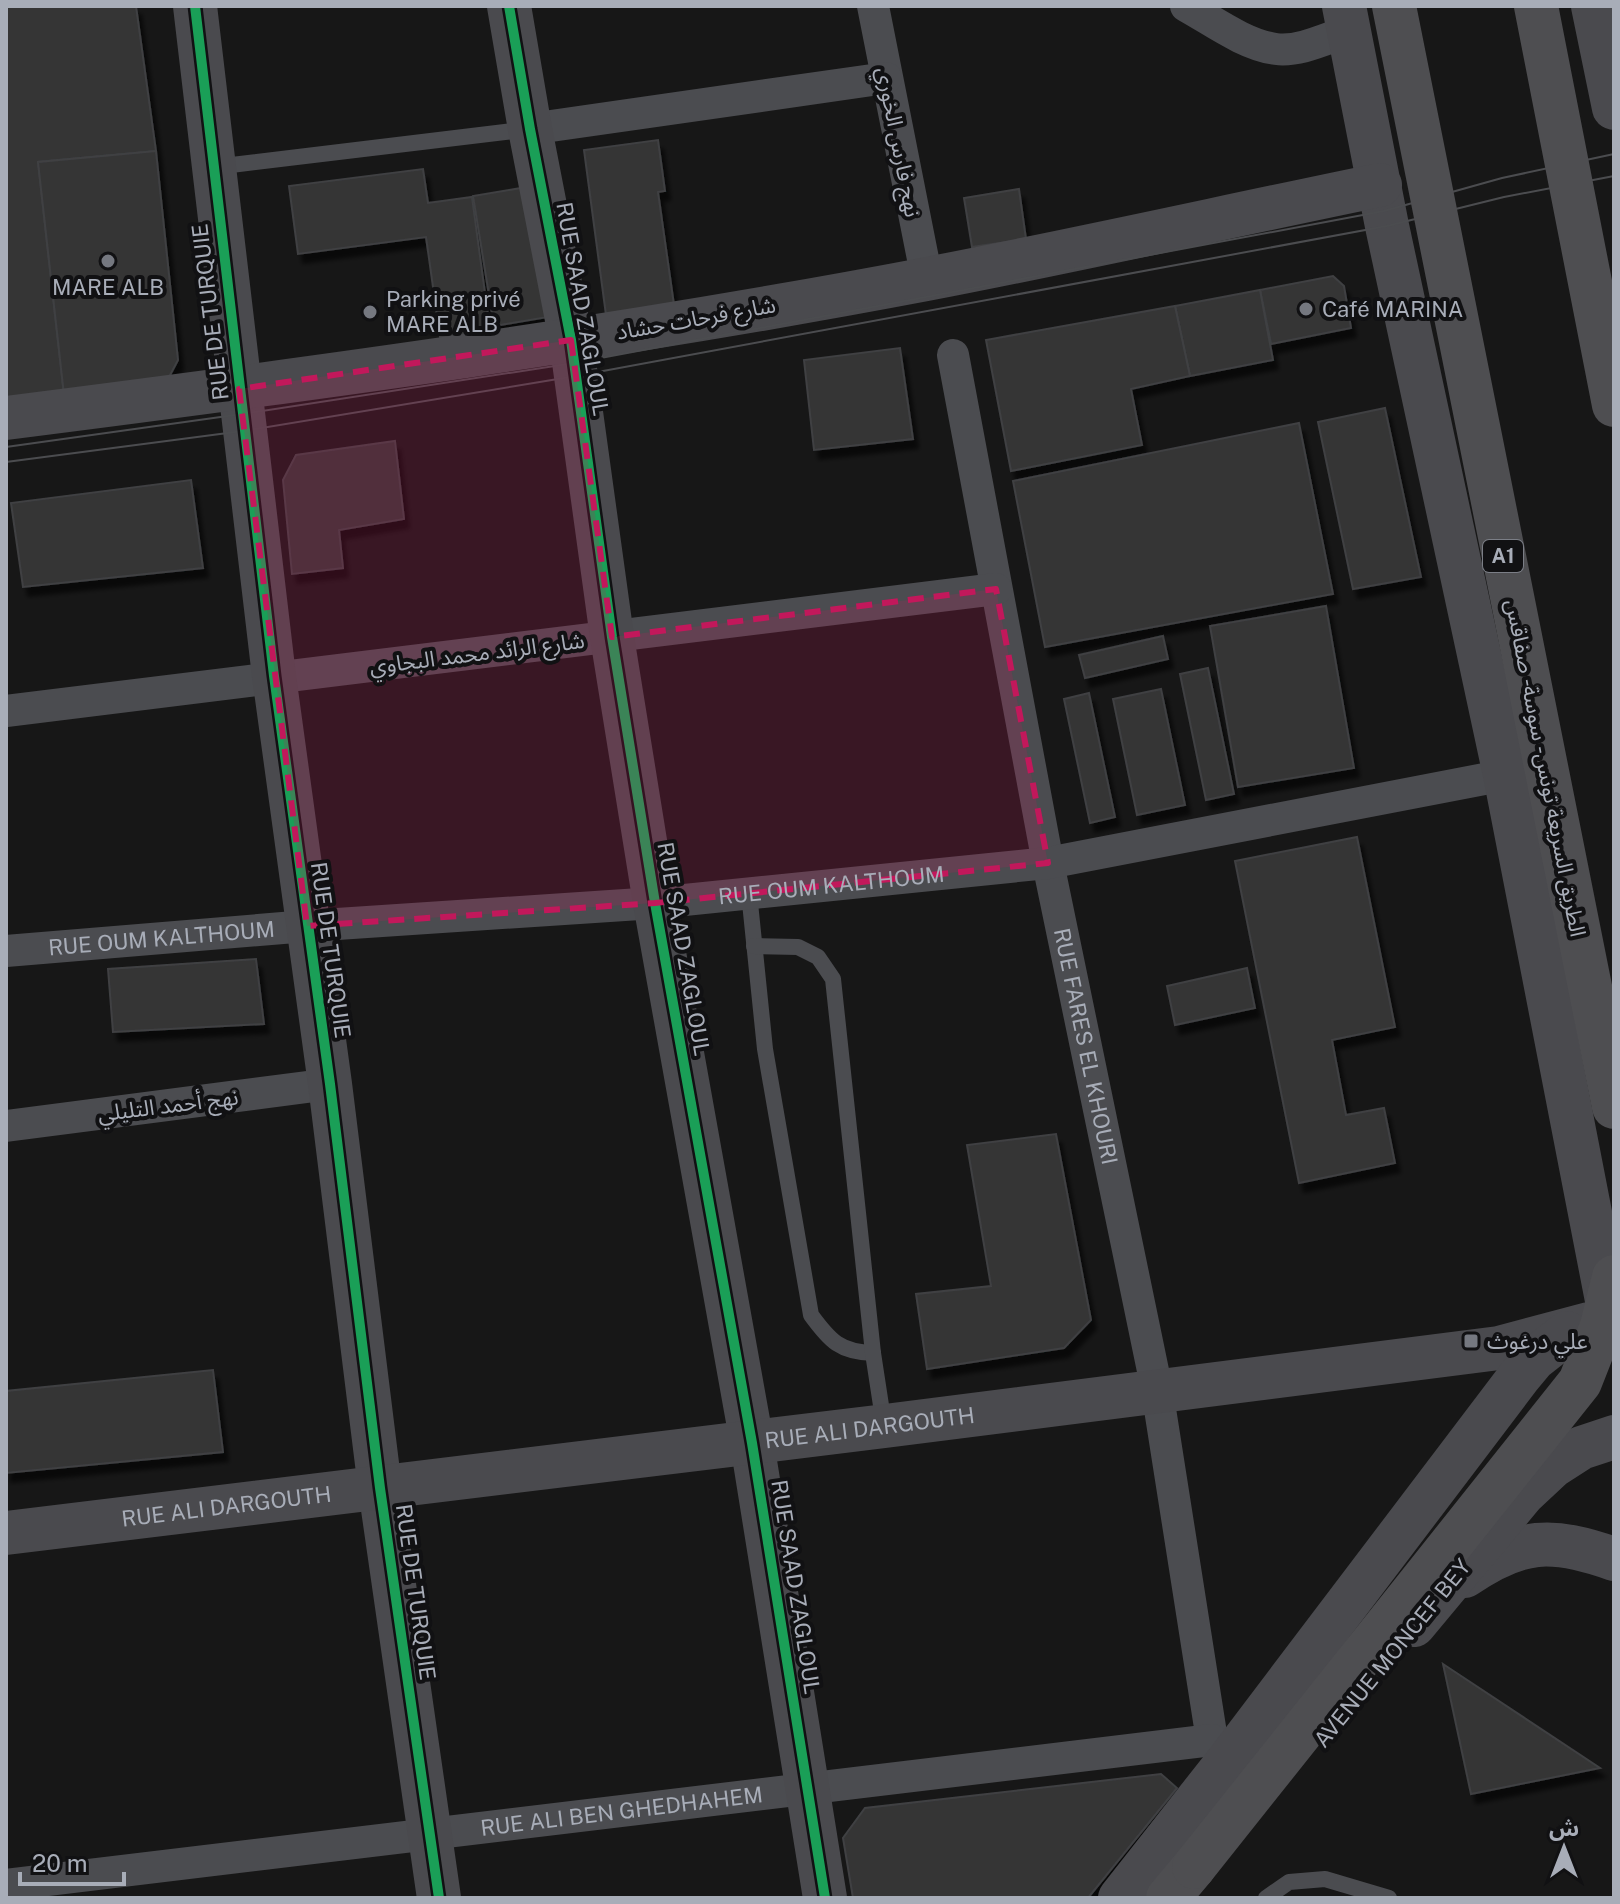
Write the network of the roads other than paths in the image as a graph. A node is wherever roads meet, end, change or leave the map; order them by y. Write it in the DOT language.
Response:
graph roads {
  1 [pos="195,6"];
  2 [pos="509,6"];
  3 [pos="873,6"];
  4 [pos="1186,6"];
  5 [pos="1394,6"];
  6 [pos="1536,6"];
  7 [pos="1593,6"];
  8 [pos="1351,14"];
  9 [pos="886,78"];
  10 [pos="1614,108"];
  11 [pos="530,129"];
  12 [pos="214,167"];
  13 [pos="1380,185"];
  14 [pos="927,279"];
  15 [pos="571,340"];
  16 [pos="953,355"];
  17 [pos="239,389"];
  18 [pos="1614,405"];
  19 [pos="6,418"];
  20 [pos="996,589"];
  21 [pos="612,637"];
  22 [pos="274,676"];
  23 [pos="6,711"];
  24 [pos="1505,775"];
  25 [pos="1048,863"];
  26 [pos="749,893"];
  27 [pos="655,903"];
  28 [pos="307,926"];
  29 [pos="754,946"];
  30 [pos="6,951"];
  31 [pos="330,1084"];
  32 [pos="1614,1107"];
  33 [pos="6,1126"];
  34 [pos="1608,1313"];
  35 [pos="873,1353"];
  36 [pos="1157,1390"];
  37 [pos="885,1426"];
  38 [pos="1614,1437"];
  39 [pos="752,1443"];
  40 [pos="380,1488"];
  41 [pos="6,1533"];
  42 [pos="1614,1559"];
  43 [pos="1440,1593"];
  44 [pos="1222,1749"];
  45 [pos="808,1788"];
  46 [pos="431,1835"];
  47 [pos="6,1885"];
  48 [pos="1185,1888"];
  49 [pos="439,1898"];
  50 [pos="825,1898"];
  51 [pos="1120,1898"];
  52 [pos="1266,1898"];
  53 [pos="1389,1898"];
  1 -- 12 [label="street, RUE DE TURQUIE"];
  2 -- 11 [label="street, RUE SAAD ZAGLOUL"];
  3 -- 9 [label="street, نهج فارس الخوري"];
  4 -- 8 [label="street"];
  5 -- 32 [label="highway, الطريق السريعة تونس - سوسة - صفاقس / A1, bridge"];
  6 -- 18 [label="highway, bridge"];
  7 -- 10 [label="street"];
  8 -- 13 [label="street"];
  9 -- 11 [label="street"];
  9 -- 14 [label="street, نهج فارس الخوري"];
  11 -- 12 [label="lane"];
  11 -- 15 [label="street, RUE SAAD ZAGLOUL"];
  12 -- 17 [label="street, RUE DE TURQUIE"];
  13 -- 14 [label="street, شارع فرحات حشاد"];
  13 -- 24 [label="street"];
  14 -- 15 [label="street, شارع فرحات حشاد"];
  15 -- 17 [label="street, شارع فرحات حشاد"];
  15 -- 21 [label="street, RUE SAAD ZAGLOUL"];
  16 -- 20 [label="street, RUE FARES EL KHOURI"];
  17 -- 19 [label="street, شارع فرحات حشاد"];
  17 -- 22 [label="street, RUE DE TURQUIE"];
  20 -- 21 [label="street, شارع الرائد محمد البجاوي"];
  20 -- 25 [label="street, RUE FARES EL KHOURI"];
  21 -- 22 [label="street, شارع الرائد محمد البجاوي"];
  21 -- 27 [label="street, RUE SAAD ZAGLOUL"];
  22 -- 23 [label="street, شارع الرائد محمد البجاوي"];
  22 -- 28 [label="street, RUE DE TURQUIE"];
  24 -- 25 [label="street, RUE OUM KALTHOUM"];
  24 -- 34 [label="street"];
  25 -- 26 [label="street, RUE OUM KALTHOUM"];
  25 -- 36 [label="street, RUE FARES EL KHOURI"];
  26 -- 27 [label="street, RUE OUM KALTHOUM"];
  26 -- 29 [label="lane"];
  27 -- 28 [label="street, RUE OUM KALTHOUM"];
  27 -- 39 [label="street, RUE SAAD ZAGLOUL"];
  28 -- 30 [label="street, RUE OUM KALTHOUM"];
  28 -- 31 [label="street, RUE DE TURQUIE"];
  29 -- 35 [label="lane"];
  29 -- 35 [label="lane"];
  31 -- 33 [label="street, نهج أحمد التليلي"];
  31 -- 40 [label="street, RUE DE TURQUIE"];
  34 -- 36 [label="street, RUE ALI DARGOUTH"];
  34 -- 44 [label="street"];
  34 -- 48 [label="highway, bridge"];
  35 -- 37 [label="lane"];
  36 -- 37 [label="street, RUE ALI DARGOUTH"];
  36 -- 44 [label="street, RUE FARES EL KHOURI"];
  37 -- 39 [label="street, RUE ALI DARGOUTH"];
  38 -- 43 [label="street, AVENUE MONCEF BEY"];
  39 -- 40 [label="street, RUE ALI DARGOUTH"];
  39 -- 45 [label="street, RUE SAAD ZAGLOUL"];
  40 -- 41 [label="street, RUE ALI DARGOUTH"];
  40 -- 46 [label="street, RUE DE TURQUIE"];
  42 -- 43 [label="street"];
  43 -- 48 [label="street, AVENUE MONCEF BEY"];
  44 -- 45 [label="street, RUE ALI BEN GHEDHAHEM"];
  44 -- 51 [label="street"];
  45 -- 46 [label="street, RUE ALI BEN GHEDHAHEM"];
  45 -- 50 [label="street, RUE SAAD ZAGLOUL"];
  46 -- 47 [label="street, RUE ALI BEN GHEDHAHEM"];
  46 -- 49 [label="street, RUE DE TURQUIE"];
  52 -- 53 [label="lane"];
}
